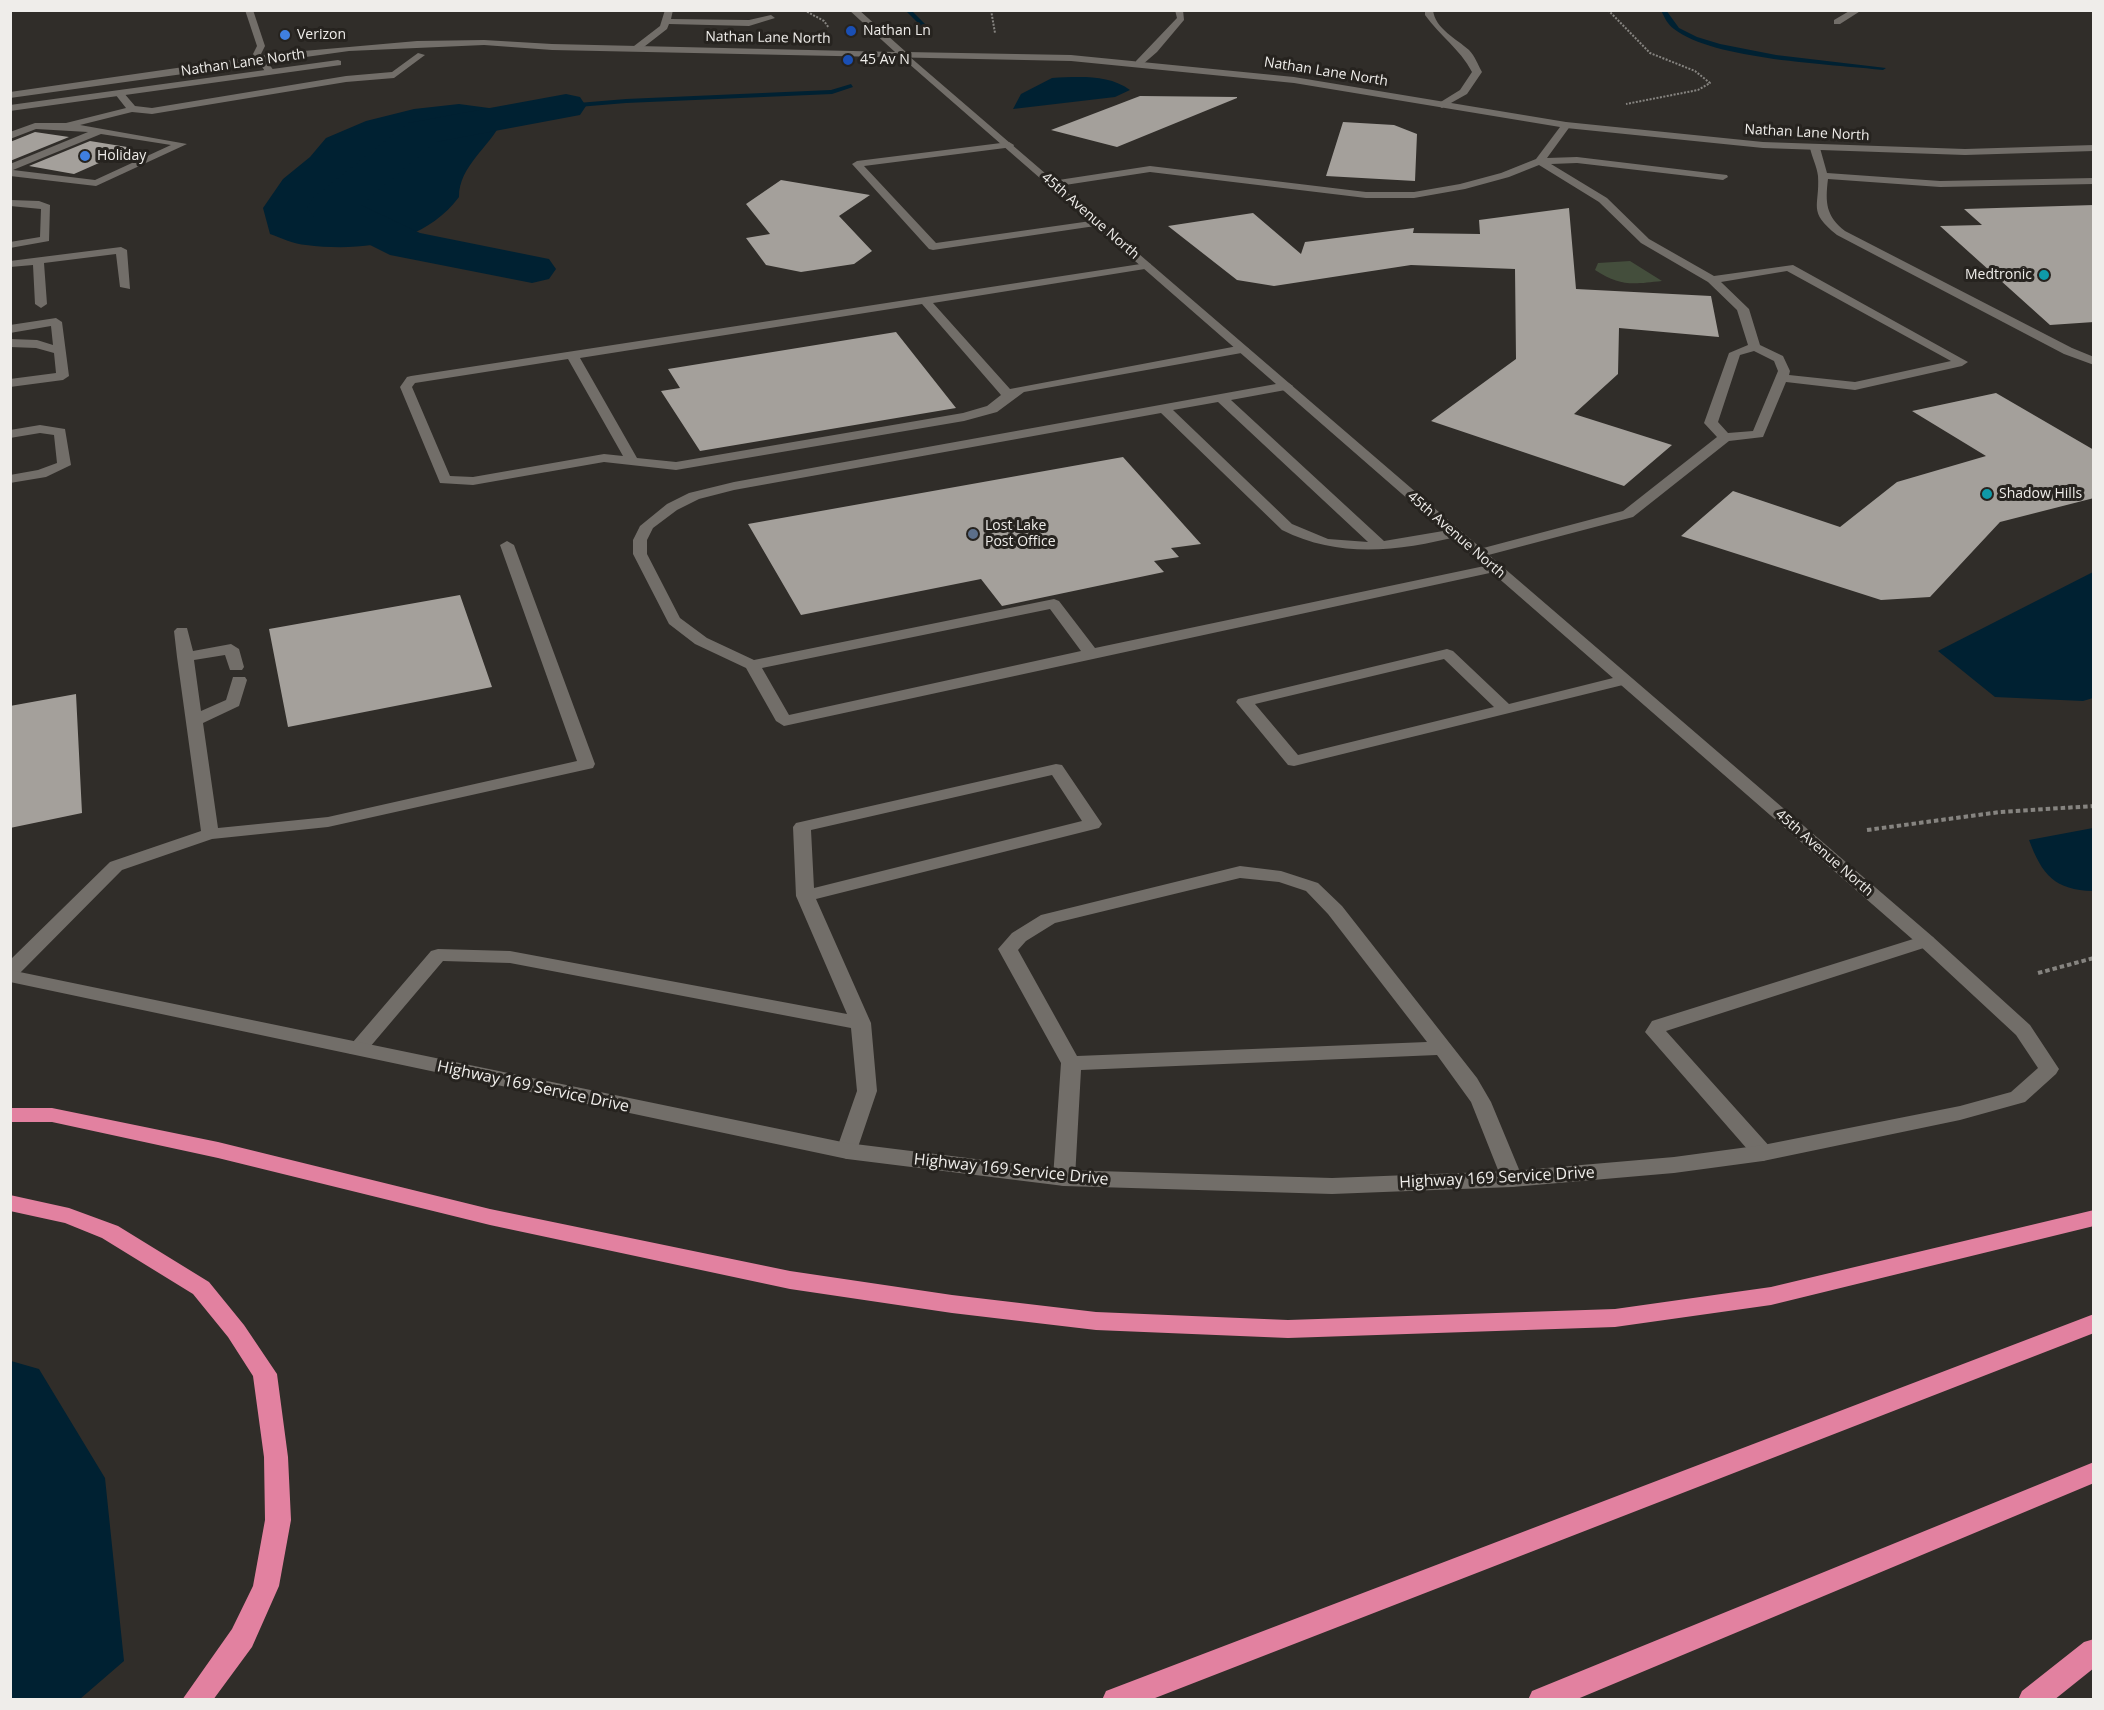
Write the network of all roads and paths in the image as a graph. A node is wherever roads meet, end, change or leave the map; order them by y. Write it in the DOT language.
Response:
graph roads {
  1 [pos="249,10"];
  2 [pos="669,10"];
  3 [pos="853,10"];
  4 [pos="991,10"];
  5 [pos="1179,10"];
  6 [pos="1429,10"];
  7 [pos="1608,10"];
  8 [pos="1858,10"];
  9 [pos="771,18"];
  10 [pos="666,21"];
  11 [pos="1837,22"];
  12 [pos="997,37"];
  13 [pos="552,47"];
  14 [pos="637,48"];
  15 [pos="903,54"];
  16 [pos="422,55"];
  17 [pos="399,56"];
  18 [pos="262,60"];
  19 [pos="348,62"];
  20 [pos="1139,63"];
  21 [pos="270,72"];
  22 [pos="110,82"];
  23 [pos="10,89"];
  24 [pos="120,94"];
  25 [pos="10,95"];
  26 [pos="1442,105"];
  27 [pos="10,108"];
  28 [pos="132,108"];
  29 [pos="1617,108"];
  30 [pos="1566,125"];
  31 [pos="66,126"];
  32 [pos="100,131"];
  33 [pos="10,136"];
  34 [pos="1009,145"];
  35 [pos="1815,148"];
  36 [pos="2094,148"];
  37 [pos="1540,161"];
  38 [pos="10,168"];
  39 [pos="10,173"];
  40 [pos="1823,176"];
  41 [pos="1723,177"];
  42 [pos="2094,181"];
  43 [pos="1052,184"];
  44 [pos="10,203"];
  45 [pos="1098,223"];
  46 [pos="10,245"];
  47 [pos="38,261"];
  48 [pos="10,264"];
  49 [pos="1147,266"];
  50 [pos="1712,280"];
  51 [pos="126,287"];
  52 [pos="925,301"];
  53 [pos="41,304"];
  54 [pos="10,328"];
  55 [pos="10,343"];
  56 [pos="1755,347"];
  57 [pos="1243,349"];
  58 [pos="60,351"];
  59 [pos="572,355"];
  60 [pos="2094,361"];
  61 [pos="1781,378"];
  62 [pos="10,383"];
  63 [pos="1287,386"];
  64 [pos="1008,395"];
  65 [pos="1221,398"];
  66 [pos="1163,408"];
  67 [pos="10,434"];
  68 [pos="1725,437"];
  69 [pos="632,460"];
  70 [pos="10,479"];
  71 [pos="1455,533"];
  72 [pos="507,545"];
  73 [pos="1381,546"];
  74 [pos="1477,554"];
  75 [pos="1494,568"];
  76 [pos="182,631"];
  77 [pos="1091,654"];
  78 [pos="185,657"];
  79 [pos="752,665"];
  80 [pos="1625,680"];
  81 [pos="1505,709"];
  82 [pos="194,721"];
  83 [pos="2094,806"];
  84 [pos="1867,830"];
  85 [pos="210,834"];
  86 [pos="805,896"];
  87 [pos="1926,941"];
  88 [pos="2094,958"];
  89 [pos="10,974"];
  90 [pos="2038,974"];
  91 [pos="861,1023"];
  92 [pos="1443,1048"];
  93 [pos="357,1049"];
  94 [pos="1071,1063"];
  95 [pos="2049,1069"];
  96 [pos="10,1115"];
  97 [pos="847,1151"];
  98 [pos="1763,1152"];
  99 [pos="1064,1178"];
  100 [pos="1512,1179"];
  101 [pos="10,1203"];
  102 [pos="2094,1218"];
  103 [pos="2094,1323"];
  104 [pos="2094,1472"];
  105 [pos="2094,1651"];
  106 [pos="196,1700"];
  107 [pos="1116,1700"];
  108 [pos="1542,1700"];
  109 [pos="2032,1700"];
  1 -- 18 [label="street"];
  2 -- 10 [label="street"];
  3 -- 15 [label="street, 45th Avenue North"];
  4 -- 12 [label="path"];
  5 -- 20 [label="street"];
  6 -- 26 [label="street"];
  7 -- 29 [label="path"];
  8 -- 11 [label="street"];
  9 -- 10 [label="street"];
  10 -- 14 [label="street"];
  13 -- 14 [label="street, Nathan Lane North"];
  13 -- 16 [label="street, Nathan Lane North"];
  13 -- 18 [label="street, Nathan Lane North"];
  14 -- 15 [label="street, Nathan Lane North"];
  15 -- 20 [label="street, Nathan Lane North"];
  15 -- 34 [label="street, 45th Avenue North"];
  16 -- 17 [label="street, Nathan Lane North"];
  16 -- 28 [label="street"];
  18 -- 21 [label="street"];
  18 -- 22 [label="street, Nathan Lane North"];
  19 -- 21 [label="street, Nathan Lane North"];
  20 -- 26 [label="street, Nathan Lane North"];
  21 -- 24 [label="street, Nathan Lane North"];
  22 -- 23 [label="street"];
  22 -- 25 [label="street, Nathan Lane North"];
  24 -- 27 [label="street, Nathan Lane North"];
  24 -- 28 [label="street"];
  26 -- 30 [label="street, Nathan Lane North"];
  28 -- 31 [label="street"];
  30 -- 35 [label="street, Nathan Lane North"];
  30 -- 37 [label="street"];
  31 -- 32 [label="street"];
  31 -- 33 [label="street"];
  32 -- 38 [label="street"];
  32 -- 39 [label="street"];
  34 -- 43 [label="street, 45th Avenue North"];
  34 -- 45 [label="street"];
  35 -- 36 [label="street, Nathan Lane North"];
  35 -- 40 [label="street"];
  37 -- 41 [label="street"];
  37 -- 43 [label="street"];
  37 -- 50 [label="street"];
  40 -- 42 [label="street"];
  40 -- 60 [label="street"];
  43 -- 45 [label="street, 45th Avenue North"];
  44 -- 46 [label="street"];
  45 -- 49 [label="street, 45th Avenue North"];
  47 -- 48 [label="street"];
  47 -- 51 [label="street"];
  47 -- 53 [label="street"];
  49 -- 52 [label="street"];
  49 -- 57 [label="street, 45th Avenue North"];
  50 -- 56 [label="street"];
  50 -- 61 [label="street"];
  52 -- 59 [label="street"];
  52 -- 64 [label="street"];
  54 -- 58 [label="street"];
  55 -- 58 [label="street"];
  56 -- 61 [label="street"];
  56 -- 68 [label="street"];
  57 -- 63 [label="street, 45th Avenue North"];
  57 -- 64 [label="street"];
  58 -- 62 [label="street"];
  59 -- 69 [label="street"];
  59 -- 69 [label="street"];
  61 -- 68 [label="street"];
  63 -- 65 [label="street"];
  63 -- 71 [label="street, 45th Avenue North"];
  64 -- 69 [label="street"];
  65 -- 66 [label="street"];
  65 -- 73 [label="street"];
  66 -- 73 [label="street"];
  66 -- 79 [label="street"];
  67 -- 70 [label="street"];
  68 -- 74 [label="street"];
  71 -- 73 [label="street"];
  71 -- 74 [label="street, 45th Avenue North"];
  72 -- 85 [label="street"];
  74 -- 75 [label="street, 45th Avenue North"];
  75 -- 77 [label="street"];
  75 -- 80 [label="street, 45th Avenue North"];
  76 -- 78 [label="street"];
  77 -- 79 [label="street"];
  77 -- 79 [label="street"];
  78 -- 82 [label="street"];
  78 -- 82 [label="street"];
  80 -- 81 [label="street"];
  80 -- 87 [label="street, 45th Avenue North"];
  81 -- 81 [label="street"];
  82 -- 85 [label="street"];
  83 -- 84 [label="path"];
  85 -- 89 [label="street"];
  86 -- 86 [label="street"];
  86 -- 91 [label="street"];
  87 -- 95 [label="street, 45th Avenue North"];
  87 -- 98 [label="street"];
  88 -- 90 [label="path"];
  89 -- 93 [label="street, Highway 169 Service Drive"];
  91 -- 93 [label="street"];
  91 -- 97 [label="street"];
  92 -- 94 [label="street"];
  92 -- 94 [label="street"];
  92 -- 100 [label="street"];
  93 -- 97 [label="street, Highway 169 Service Drive"];
  94 -- 99 [label="street"];
  95 -- 98 [label="street, Highway 169 Service Drive"];
  96 -- 102 [label="highway"];
  97 -- 99 [label="street, Highway 169 Service Drive"];
  98 -- 100 [label="street, Highway 169 Service Drive"];
  99 -- 100 [label="street, Highway 169 Service Drive"];
  101 -- 106 [label="highway"];
  103 -- 107 [label="highway"];
  104 -- 108 [label="highway"];
  105 -- 109 [label="highway"];
}
